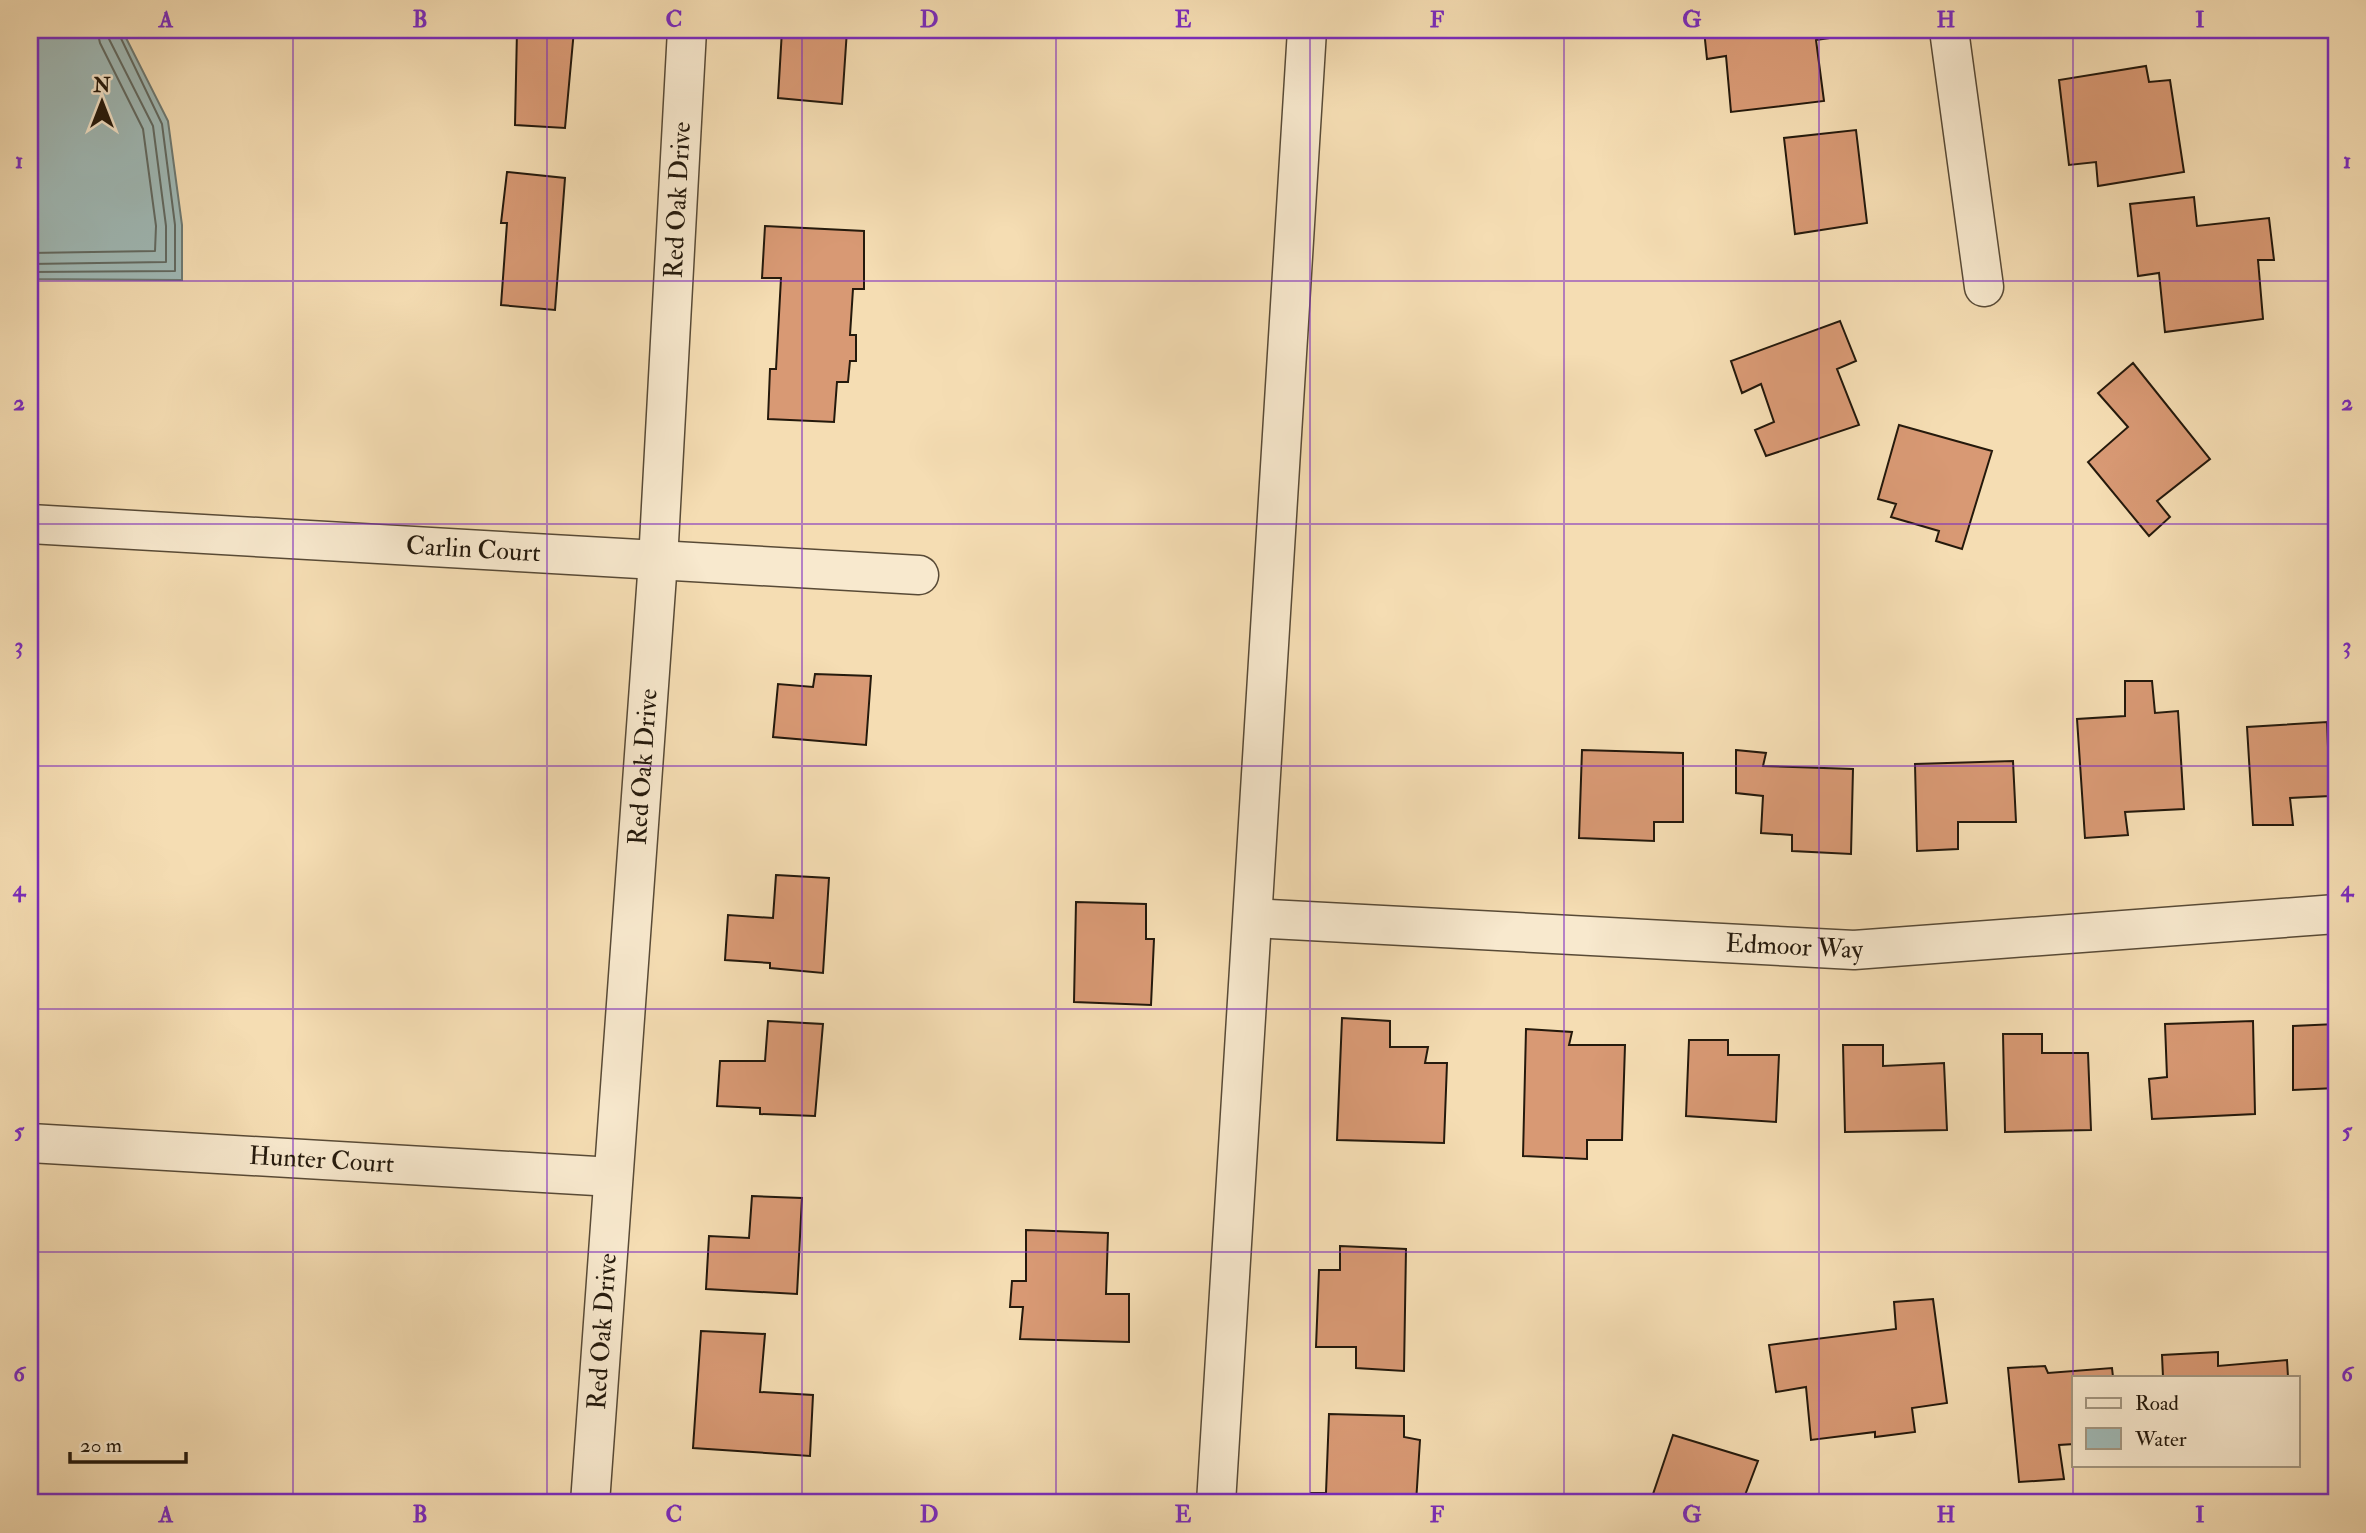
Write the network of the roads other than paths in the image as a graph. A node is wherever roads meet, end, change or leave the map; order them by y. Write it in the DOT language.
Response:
graph roads {
  1 [pos="687,30"];
  2 [pos="1307,30"];
  3 [pos="1949,30"];
  4 [pos="1984,287"];
  5 [pos="30,524"];
  6 [pos="658,561"];
  7 [pos="919,575"];
  8 [pos="2336,914"];
  9 [pos="1253,918"];
  10 [pos="30,1143"];
  11 [pos="613,1177"];
  12 [pos="590,1503"];
  13 [pos="1216,1503"];
  1 -- 6 [label="street, Red Oak Drive"];
  2 -- 9 [label="street"];
  3 -- 4 [label="street"];
  5 -- 6 [label="street, Carlin Court"];
  6 -- 7 [label="street, Carlin Court"];
  6 -- 11 [label="street, Red Oak Drive"];
  8 -- 9 [label="street, Edmoor Way"];
  9 -- 13 [label="street"];
  10 -- 11 [label="street, Hunter Court"];
  11 -- 12 [label="street, Red Oak Drive"];
}
